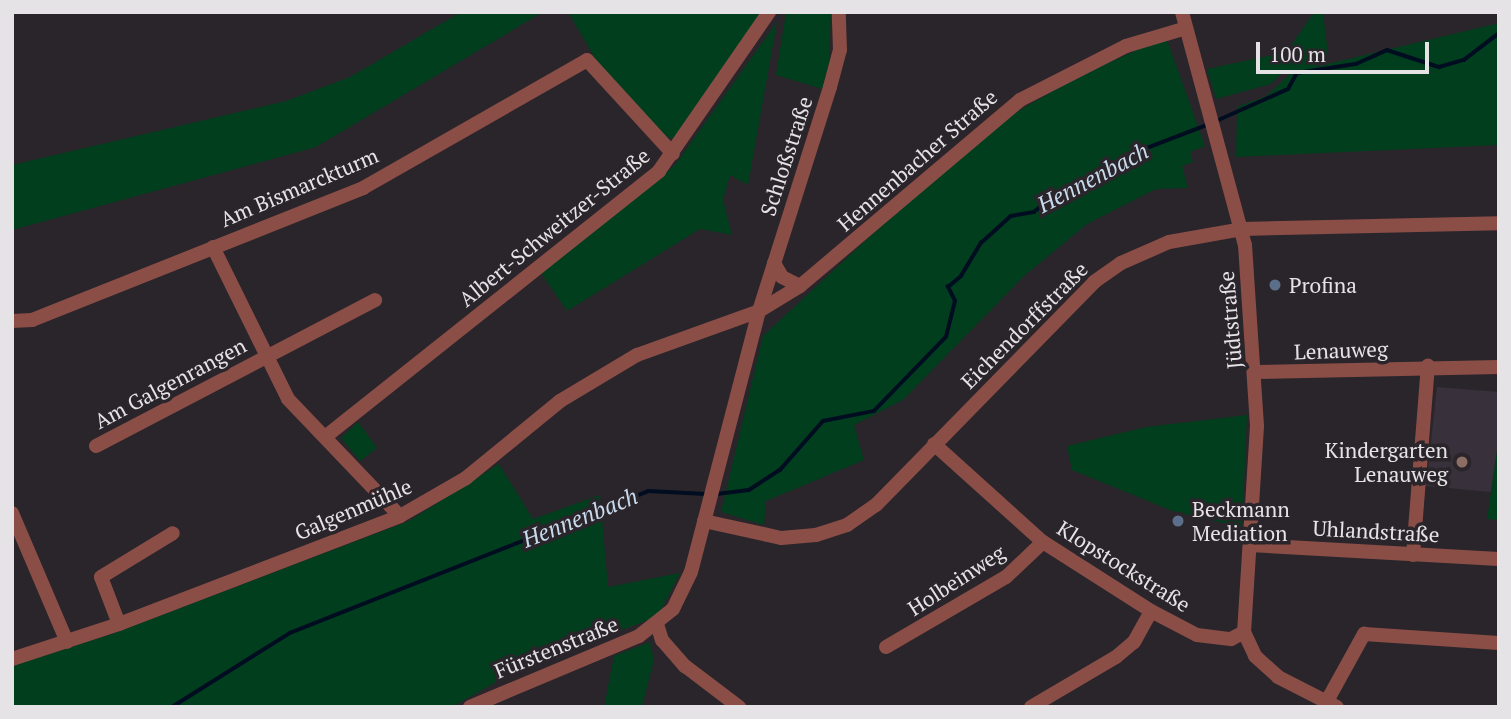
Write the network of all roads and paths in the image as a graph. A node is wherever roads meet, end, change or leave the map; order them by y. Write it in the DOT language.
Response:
graph roads {
  1 [pos="769,12"];
  2 [pos="839,12"];
  3 [pos="1182,12"];
  4 [pos="1183,29"];
  5 [pos="673,154"];
  6 [pos="1499,223"];
  7 [pos="1242,229"];
  8 [pos="213,247"];
  9 [pos="774,263"];
  10 [pos="800,286"];
  11 [pos="375,300"];
  12 [pos="759,311"];
  13 [pos="12,321"];
  14 [pos="265,356"];
  15 [pos="1428,366"];
  16 [pos="1499,367"];
  17 [pos="1256,372"];
  18 [pos="325,436"];
  19 [pos="934,444"];
  20 [pos="96,446"];
  21 [pos="12,513"];
  22 [pos="400,516"];
  23 [pos="704,521"];
  24 [pos="173,533"];
  25 [pos="1043,542"];
  26 [pos="1250,545"];
  27 [pos="1413,555"];
  28 [pos="1499,559"];
  29 [pos="1151,611"];
  30 [pos="119,624"];
  31 [pos="657,624"];
  32 [pos="1244,632"];
  33 [pos="67,642"];
  34 [pos="1499,643"];
  35 [pos="886,647"];
  36 [pos="12,659"];
  37 [pos="1332,704"];
  38 [pos="470,707"];
  39 [pos="739,707"];
  40 [pos="1031,707"];
  1 -- 5 [label="street, Albert-Schweitzer-Straße"];
  2 -- 9 [label="street, Schloßstraße"];
  3 -- 4 [label="street, Jüdtstraße"];
  4 -- 7 [label="street, Jüdtstraße"];
  4 -- 10 [label="street, Hennenbacher Straße"];
  5 -- 8 [label="street, Am Bismarckturm"];
  5 -- 18 [label="street, Albert-Schweitzer-Straße"];
  6 -- 7 [label="street, Eichendorffstraße"];
  7 -- 17 [label="street, Jüdtstraße"];
  7 -- 19 [label="street, Eichendorffstraße"];
  8 -- 13 [label="street, Am Bismarckturm"];
  8 -- 14 [label="street"];
  9 -- 10 [label="street"];
  9 -- 12 [label="street, Schloßstraße"];
  10 -- 12 [label="street, Hennenbacher Straße"];
  11 -- 14 [label="street, Am Galgenrangen"];
  12 -- 22 [label="street, Galgenmühle"];
  12 -- 23 [label="street"];
  14 -- 18 [label="street"];
  14 -- 20 [label="street, Am Galgenrangen"];
  15 -- 16 [label="street, Lenauweg"];
  15 -- 17 [label="street, Lenauweg"];
  15 -- 27 [label="street"];
  17 -- 26 [label="street, Jüdtstraße"];
  18 -- 22 [label="street"];
  19 -- 23 [label="street, Eichendorffstraße"];
  19 -- 25 [label="street, Klopstockstraße"];
  21 -- 33 [label="street"];
  22 -- 30 [label="street, Galgenmühle"];
  23 -- 31 [label="street"];
  24 -- 30 [label="street"];
  25 -- 29 [label="street, Klopstockstraße"];
  25 -- 35 [label="street, Holbeinweg"];
  26 -- 27 [label="street, Uhlandstraße"];
  26 -- 32 [label="street, Jüdtstraße"];
  27 -- 28 [label="street, Uhlandstraße"];
  29 -- 32 [label="street, Klopstockstraße"];
  29 -- 40 [label="street"];
  30 -- 33 [label="street, Galgenmühle"];
  31 -- 38 [label="street, Fürstenstraße"];
  31 -- 39 [label="street"];
  32 -- 37 [label="street"];
  33 -- 36 [label="street, Galgenmühle"];
  34 -- 37 [label="street"];
}
